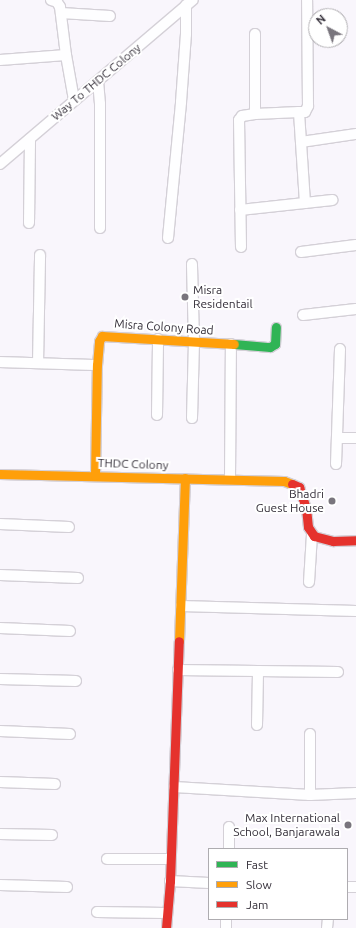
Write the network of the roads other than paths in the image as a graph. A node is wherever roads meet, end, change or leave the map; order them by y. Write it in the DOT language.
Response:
graph roads {
  1 [pos="51,0"];
  2 [pos="307,0"];
  3 [pos="189,2"];
  4 [pos="61,13"];
  5 [pos="110,16"];
  6 [pos="255,34"];
  7 [pos="66,55"];
  8 [pos="0,60"];
  9 [pos="98,81"];
  10 [pos="74,100"];
  11 [pos="299,112"];
  12 [pos="255,114"];
  13 [pos="356,134"];
  14 [pos="30,139"];
  15 [pos="301,142"];
  16 [pos="0,161"];
  17 [pos="332,200"];
  18 [pos="305,203"];
  19 [pos="240,210"];
  20 [pos="29,222"];
  21 [pos="100,228"];
  22 [pos="168,238"];
  23 [pos="356,245"];
  24 [pos="241,247"];
  25 [pos="301,252"];
  26 [pos="40,255"];
  27 [pos="192,264"];
  28 [pos="356,309"];
  29 [pos="303,315"];
  30 [pos="276,327"];
  31 [pos="158,339"];
  32 [pos="194,342"];
  33 [pos="231,344"];
  34 [pos="340,349"];
  35 [pos="0,362"];
  36 [pos="38,363"];
  37 [pos="97,365"];
  38 [pos="157,415"];
  39 [pos="192,418"];
  40 [pos="337,438"];
  41 [pos="356,438"];
  42 [pos="336,464"];
  43 [pos="0,474"];
  44 [pos="95,475"];
  45 [pos="185,478"];
  46 [pos="230,479"];
  47 [pos="0,524"];
  48 [pos="69,527"];
  49 [pos="312,534"];
  50 [pos="356,540"];
  51 [pos="0,576"];
  52 [pos="78,578"];
  53 [pos="309,582"];
  54 [pos="181,606"];
  55 [pos="356,611"];
  56 [pos="0,628"];
  57 [pos="70,631"];
  58 [pos="178,670"];
  59 [pos="258,671"];
  60 [pos="338,672"];
  61 [pos="0,679"];
  62 [pos="76,681"];
  63 [pos="257,725"];
  64 [pos="0,731"];
  65 [pos="70,734"];
  66 [pos="310,734"];
  67 [pos="0,782"];
  68 [pos="55,784"];
  69 [pos="174,787"];
  70 [pos="356,793"];
  71 [pos="310,795"];
  72 [pos="229,827"];
  73 [pos="0,834"];
  74 [pos="52,835"];
  75 [pos="229,848"];
  76 [pos="107,858"];
  77 [pos="170,859"];
  78 [pos="170,881"];
  79 [pos="208,883"];
  80 [pos="0,885"];
  81 [pos="67,887"];
  82 [pos="97,912"];
  83 [pos="166,913"];
  84 [pos="166,928"];
  1 -- 4 [label="street"];
  2 -- 11 [label="street"];
  3 -- 9 [label="street, Way To THDC Colony"];
  3 -- 22 [label="street"];
  4 -- 5 [label="street"];
  4 -- 7 [label="street"];
  6 -- 12 [label="street"];
  7 -- 8 [label="street"];
  7 -- 10 [label="street"];
  9 -- 10 [label="street, Way To THDC Colony"];
  9 -- 21 [label="street"];
  10 -- 14 [label="street, Way To THDC Colony"];
  11 -- 12 [label="street"];
  11 -- 15 [label="street"];
  12 -- 19 [label="street"];
  13 -- 15 [label="street"];
  14 -- 16 [label="street, Way To THDC Colony"];
  14 -- 20 [label="street"];
  15 -- 18 [label="street"];
  17 -- 18 [label="street"];
  18 -- 19 [label="street"];
  19 -- 24 [label="street"];
  23 -- 25 [label="street"];
  26 -- 36 [label="street"];
  27 -- 32 [label="street"];
  28 -- 29 [label="street"];
  30 -- 33 [label="street, Misra Colony Road"];
  31 -- 32 [label="street, Misra Colony Road"];
  31 -- 37 [label="street, Misra Colony Road"];
  31 -- 38 [label="street"];
  32 -- 33 [label="street, Misra Colony Road"];
  32 -- 39 [label="street"];
  33 -- 46 [label="street"];
  34 -- 40 [label="street"];
  35 -- 36 [label="street"];
  36 -- 37 [label="street"];
  37 -- 44 [label="street, Misra Colony Road"];
  40 -- 41 [label="street"];
  40 -- 42 [label="street"];
  43 -- 44 [label="street, THDC Colony"];
  44 -- 45 [label="street, THDC Colony"];
  45 -- 46 [label="street, THDC Colony"];
  45 -- 54 [label="street"];
  46 -- 49 [label="street, THDC Colony"];
  47 -- 48 [label="street"];
  49 -- 50 [label="street"];
  49 -- 53 [label="street"];
  51 -- 52 [label="street"];
  54 -- 55 [label="street"];
  54 -- 58 [label="street"];
  56 -- 57 [label="street"];
  58 -- 59 [label="street"];
  58 -- 69 [label="street"];
  59 -- 60 [label="street"];
  59 -- 63 [label="street"];
  61 -- 62 [label="street"];
  64 -- 65 [label="street"];
  66 -- 71 [label="street"];
  67 -- 68 [label="street"];
  69 -- 71 [label="street"];
  69 -- 77 [label="street"];
  70 -- 71 [label="street"];
  72 -- 75 [label="street"];
  73 -- 74 [label="street"];
  76 -- 77 [label="street"];
  77 -- 78 [label="street"];
  78 -- 79 [label="street"];
  78 -- 83 [label="street"];
  80 -- 81 [label="street"];
  82 -- 83 [label="street"];
  83 -- 84 [label="street"];
}
